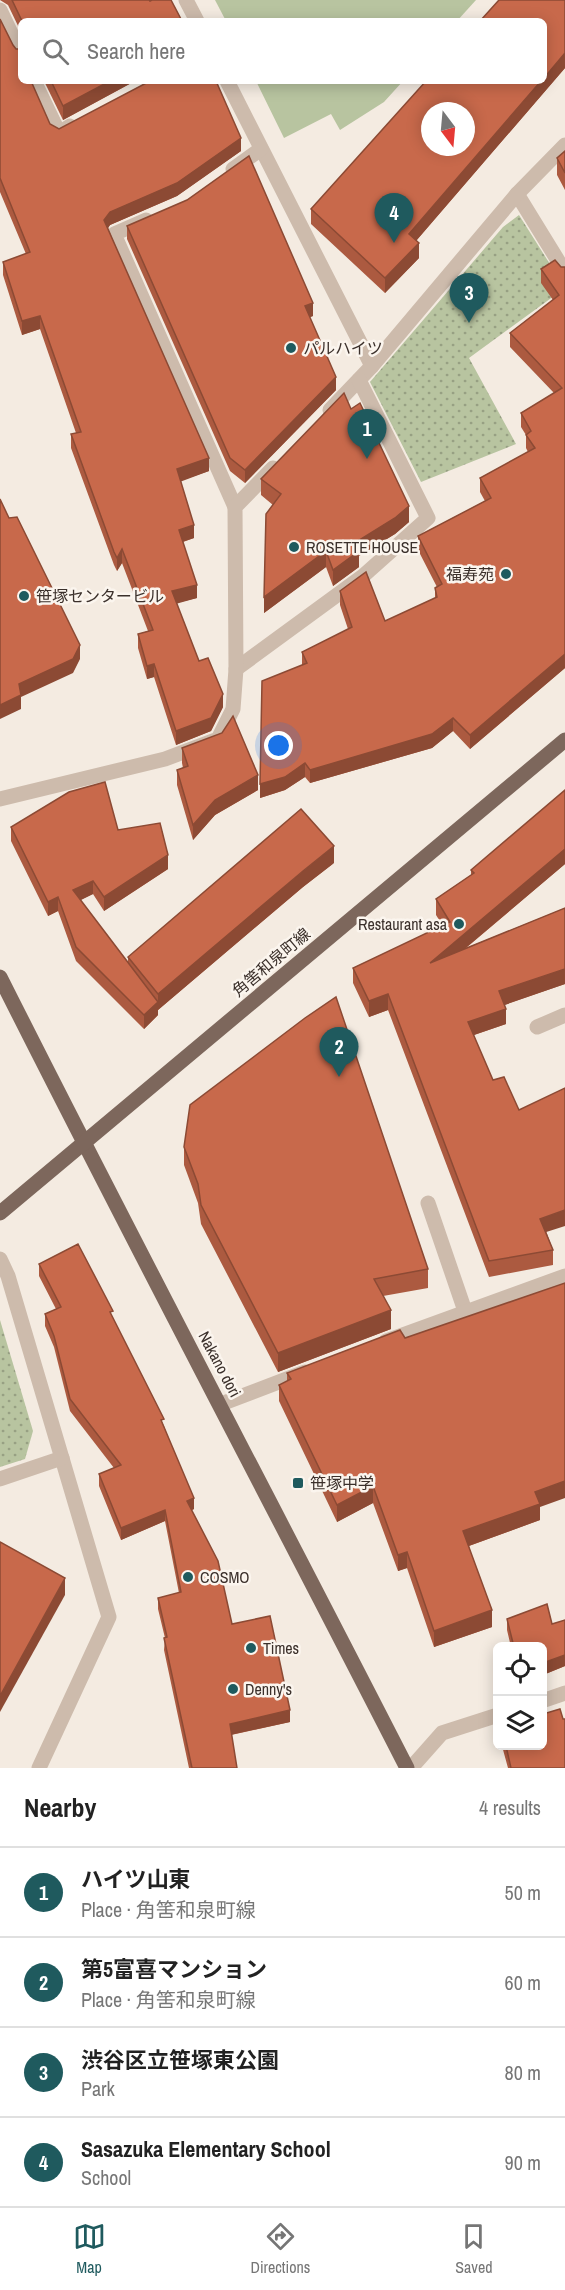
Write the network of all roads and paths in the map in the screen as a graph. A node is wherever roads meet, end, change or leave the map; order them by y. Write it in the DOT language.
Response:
graph roads {
  1 [pos="186,0"];
  2 [pos="0,9"];
  3 [pos="195,18"];
  4 [pos="18,48"];
  5 [pos="35,84"];
  6 [pos="228,84"];
  7 [pos="87,117"];
  8 [pos="565,145"];
  9 [pos="261,149"];
  10 [pos="217,180"];
  11 [pos="517,194"];
  12 [pos="162,213"];
  13 [pos="565,272"];
  14 [pos="372,366"];
  15 [pos="359,380"];
  16 [pos="318,422"];
  17 [pos="285,456"];
  18 [pos="235,507"];
  19 [pos="236,669"];
  20 [pos="565,740"];
  21 [pos="0,799"];
  22 [pos="0,977"];
  23 [pos="565,1015"];
  24 [pos="537,1028"];
  25 [pos="83,1143"];
  26 [pos="428,1203"];
  27 [pos="0,1212"];
  28 [pos="0,1259"];
  29 [pos="565,1276"];
  30 [pos="465,1311"];
  31 [pos="376,1345"];
  32 [pos="321,1366"];
  33 [pos="221,1404"];
  34 [pos="62,1458"];
  35 [pos="0,1479"];
  36 [pos="565,1693"];
  37 [pos="547,1700"];
  38 [pos="493,1717"];
  39 [pos="39,1768"];
  40 [pos="407,1768"];
  41 [pos="411,1768"];
  1 -- 3 [label="street"];
  2 -- 4 [label="street"];
  5 -- 7 [label="street"];
  6 -- 9 [label="street"];
  8 -- 11 [label="street"];
  9 -- 10 [label="street"];
  9 -- 14 [label="street"];
  11 -- 13 [label="street"];
  11 -- 14 [label="street"];
  12 -- 18 [label="street"];
  14 -- 15 [label="street"];
  15 -- 16 [label="street"];
  15 -- 19 [label="street"];
  17 -- 18 [label="street"];
  18 -- 19 [label="street"];
  19 -- 21 [label="street"];
  20 -- 25 [label="main road, 角筈和泉町線"];
  22 -- 25 [label="main road, Nakano dori"];
  23 -- 24 [label="street"];
  25 -- 27 [label="main road, 角筈和泉町線"];
  25 -- 33 [label="main road, Nakano dori"];
  26 -- 30 [label="street"];
  28 -- 34 [label="street"];
  29 -- 30 [label="street"];
  30 -- 31 [label="street"];
  32 -- 33 [label="street"];
  33 -- 40 [label="main road, Nakano dori"];
  34 -- 35 [label="street"];
  34 -- 39 [label="street"];
  36 -- 37 [label="street"];
  38 -- 41 [label="street"];
}
